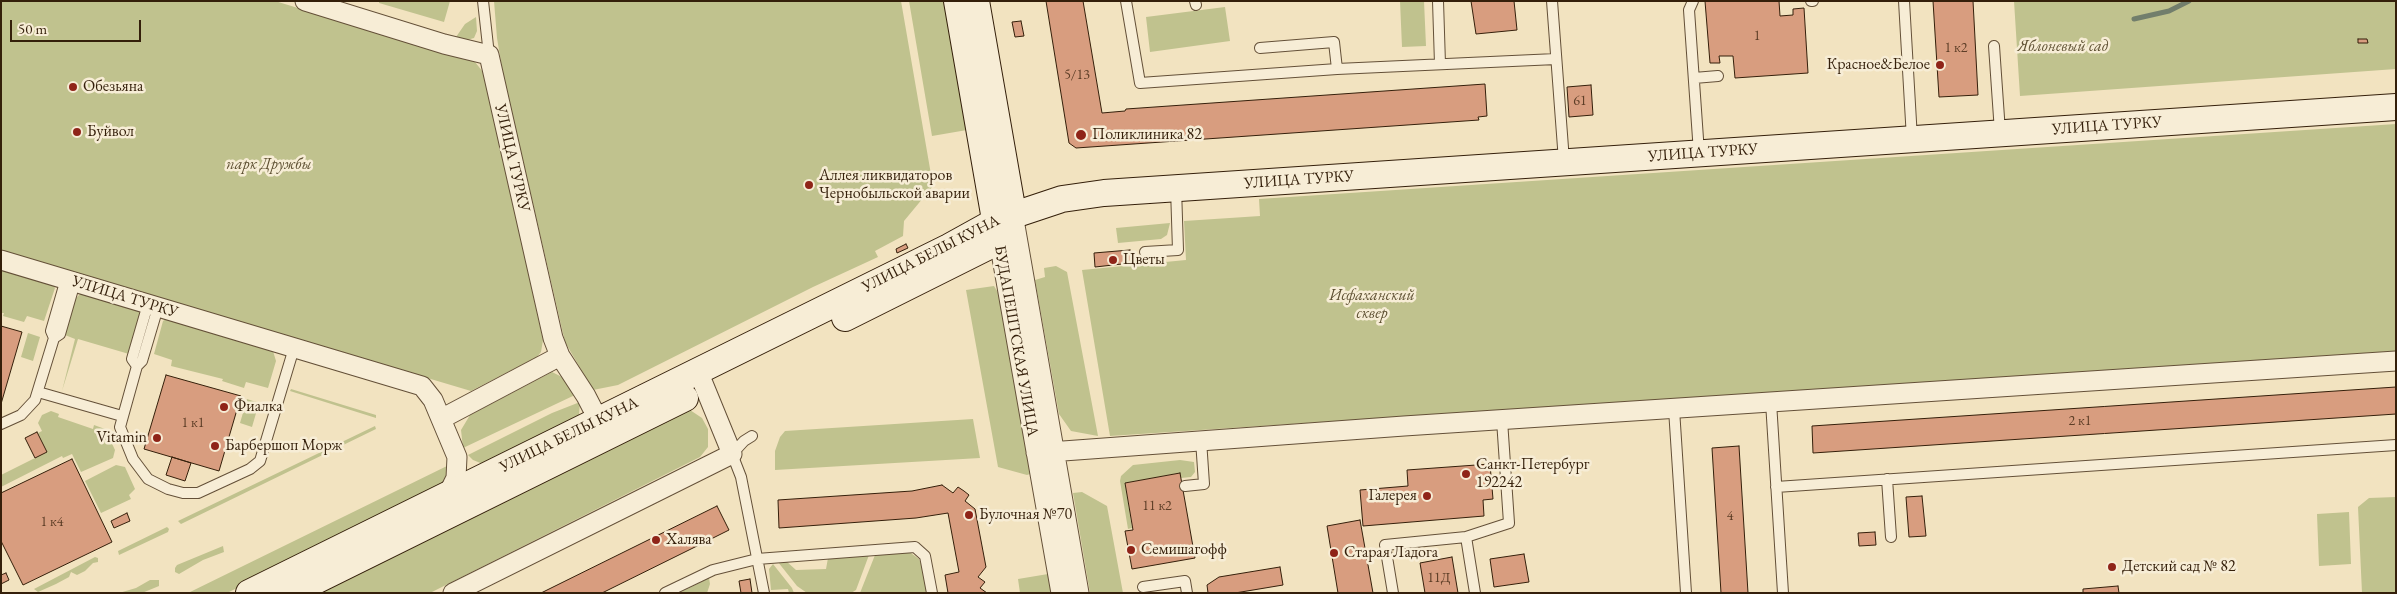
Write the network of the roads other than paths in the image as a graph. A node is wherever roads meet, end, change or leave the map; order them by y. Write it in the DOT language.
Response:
graph roads {
  1 [pos="305,1"];
  2 [pos="483,1"];
  3 [pos="957,1"];
  4 [pos="976,1"];
  5 [pos="1126,1"];
  6 [pos="1438,1"];
  7 [pos="1552,1"];
  8 [pos="1693,1"];
  9 [pos="1904,1"];
  10 [pos="1994,46"];
  11 [pos="1260,48"];
  12 [pos="489,55"];
  13 [pos="1556,59"];
  14 [pos="1440,64"];
  15 [pos="1337,69"];
  16 [pos="1718,76"];
  17 [pos="1694,78"];
  18 [pos="2396,107"];
  19 [pos="2000,133"];
  20 [pos="1912,139"];
  21 [pos="1698,153"];
  22 [pos="1564,162"];
  23 [pos="1176,188"];
  24 [pos="1002,225"];
  25 [pos="1145,252"];
  26 [pos="1,260"];
  27 [pos="70,281"];
  28 [pos="153,305"];
  29 [pos="560,356"];
  30 [pos="292,357"];
  31 [pos="2396,361"];
  32 [pos="702,379"];
  33 [pos="38,392"];
  34 [pos="1771,402"];
  35 [pos="1674,408"];
  36 [pos="122,416"];
  37 [pos="441,420"];
  38 [pos="1502,420"];
  39 [pos="1,424"];
  40 [pos="603,428"];
  41 [pos="752,436"];
  42 [pos="1201,440"];
  43 [pos="2396,445"];
  44 [pos="1045,451"];
  45 [pos="732,454"];
  46 [pos="1888,479"];
  47 [pos="1185,486"];
  48 [pos="1776,487"];
  49 [pos="452,503"];
  50 [pos="1466,537"];
  51 [pos="1891,537"];
  52 [pos="757,559"];
  53 [pos="1143,587"];
  54 [pos="249,593"];
  55 [pos="291,593"];
  56 [pos="453,593"];
  57 [pos="665,593"];
  58 [pos="764,593"];
  59 [pos="932,593"];
  60 [pos="1061,593"];
  61 [pos="1079,593"];
  62 [pos="1187,593"];
  63 [pos="1393,593"];
  64 [pos="1475,593"];
  65 [pos="1686,593"];
  66 [pos="1783,593"];
  1 -- 12 [label="street"];
  2 -- 12 [label="lane"];
  3 -- 24 [label="street, БУДАПЕШТСКАЯ УЛИЦА"];
  4 -- 24 [label="street, БУДАПЕШТСКАЯ УЛИЦА"];
  5 -- 15 [label="lane"];
  6 -- 14 [label="lane"];
  7 -- 13 [label="lane"];
  8 -- 17 [label="lane"];
  9 -- 20 [label="lane"];
  10 -- 19 [label="lane"];
  11 -- 15 [label="lane"];
  12 -- 29 [label="street, УЛИЦА ТУРКУ"];
  13 -- 14 [label="lane"];
  13 -- 22 [label="lane"];
  14 -- 15 [label="lane"];
  16 -- 17 [label="lane"];
  17 -- 21 [label="lane"];
  18 -- 19 [label="street, УЛИЦА ТУРКУ"];
  19 -- 20 [label="street, УЛИЦА ТУРКУ"];
  20 -- 21 [label="street, УЛИЦА ТУРКУ"];
  21 -- 22 [label="street, УЛИЦА ТУРКУ"];
  22 -- 23 [label="street, УЛИЦА ТУРКУ"];
  23 -- 24 [label="street, УЛИЦА ТУРКУ"];
  23 -- 25 [label="lane"];
  24 -- 32 [label="street, УЛИЦА БЕЛЫ КУНА"];
  24 -- 44 [label="street, БУДАПЕШТСКАЯ УЛИЦА"];
  24 -- 44 [label="street, БУДАПЕШТСКАЯ УЛИЦА"];
  26 -- 27 [label="street, УЛИЦА ТУРКУ"];
  27 -- 28 [label="street, УЛИЦА ТУРКУ"];
  27 -- 33 [label="lane"];
  28 -- 30 [label="street, УЛИЦА ТУРКУ"];
  28 -- 36 [label="lane"];
  29 -- 37 [label="street"];
  29 -- 40 [label="street, УЛИЦА ТУРКУ"];
  30 -- 36 [label="lane"];
  30 -- 37 [label="street, УЛИЦА ТУРКУ"];
  31 -- 34 [label="street"];
  32 -- 40 [label="street, УЛИЦА БЕЛЫ КУНА"];
  32 -- 45 [label="street"];
  33 -- 36 [label="lane"];
  33 -- 39 [label="lane"];
  34 -- 35 [label="street"];
  34 -- 48 [label="lane"];
  35 -- 38 [label="street"];
  35 -- 65 [label="lane"];
  37 -- 49 [label="street, УЛИЦА ТУРКУ"];
  38 -- 42 [label="street"];
  38 -- 50 [label="lane"];
  40 -- 49 [label="street, УЛИЦА БЕЛЫ КУНА"];
  41 -- 45 [label="lane"];
  42 -- 44 [label="street"];
  42 -- 47 [label="lane"];
  43 -- 46 [label="lane"];
  44 -- 60 [label="street, БУДАПЕШТСКАЯ УЛИЦА"];
  44 -- 61 [label="street, БУДАПЕШТСКАЯ УЛИЦА"];
  45 -- 52 [label="lane"];
  45 -- 56 [label="street"];
  46 -- 48 [label="lane"];
  46 -- 51 [label="lane"];
  48 -- 66 [label="lane"];
  49 -- 54 [label="street, УЛИЦА БЕЛЫ КУНА"];
  49 -- 55 [label="street, УЛИЦА БЕЛЫ КУНА"];
  50 -- 63 [label="lane"];
  50 -- 64 [label="lane"];
  52 -- 57 [label="lane"];
  52 -- 58 [label="lane"];
  52 -- 59 [label="lane"];
  53 -- 62 [label="lane"];
}
